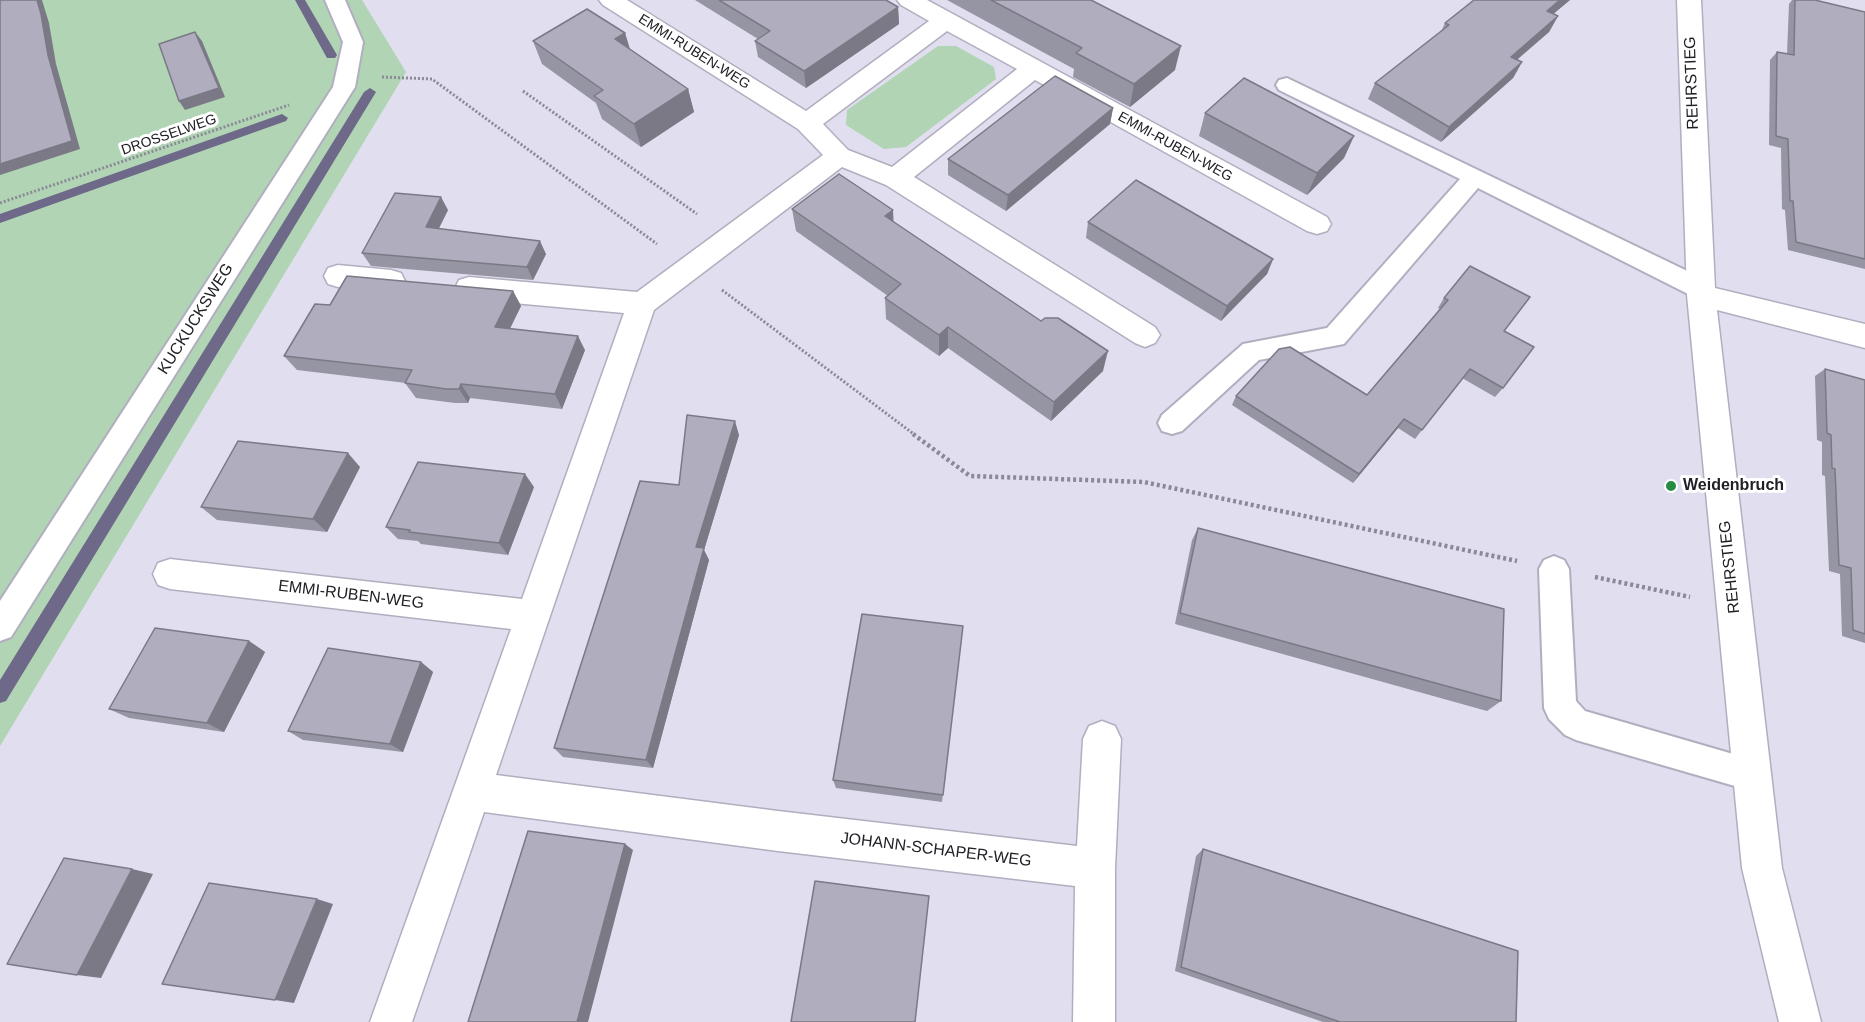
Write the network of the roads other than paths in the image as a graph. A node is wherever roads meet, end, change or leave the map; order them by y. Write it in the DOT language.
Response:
graph roads {
  1 [pos="335,0"];
  2 [pos="611,0"];
  3 [pos="909,0"];
  4 [pos="1689,0"];
  5 [pos="946,21"];
  6 [pos="1033,69"];
  7 [pos="1287,85"];
  8 [pos="807,123"];
  9 [pos="839,156"];
  10 [pos="1475,177"];
  11 [pos="895,178"];
  12 [pos="1317,224"];
  13 [pos="338,276"];
  14 [pos="1701,292"];
  15 [pos="642,304"];
  16 [pos="1145,335"];
  17 [pos="1865,336"];
  18 [pos="1172,423"];
  19 [pos="1554,569"];
  20 [pos="170,574"];
  21 [pos="533,616"];
  22 [pos="0,627"];
  23 [pos="1102,739"];
  24 [pos="1752,776"];
  25 [pos="472,791"];
  26 [pos="1095,868"];
  27 [pos="391,1022"];
  28 [pos="1094,1022"];
  29 [pos="1800,1022"];
  1 -- 22 [label="lane, KUCKUCKSWEG"];
  2 -- 8 [label="street, EMMI-RUBEN-WEG"];
  3 -- 5 [label="street, EMMI-RUBEN-WEG"];
  4 -- 14 [label="street, REHRSTIEG"];
  5 -- 6 [label="street, EMMI-RUBEN-WEG"];
  5 -- 8 [label="street"];
  6 -- 11 [label="street"];
  6 -- 12 [label="street, EMMI-RUBEN-WEG"];
  7 -- 10 [label="lane"];
  8 -- 9 [label="street, EMMI-RUBEN-WEG"];
  9 -- 11 [label="street, EMMI-RUBEN-WEG"];
  9 -- 15 [label="street"];
  10 -- 14 [label="lane"];
  10 -- 18 [label="lane"];
  11 -- 16 [label="street, EMMI-RUBEN-WEG"];
  13 -- 15 [label="street"];
  14 -- 17 [label="street"];
  14 -- 24 [label="street, REHRSTIEG"];
  15 -- 21 [label="street"];
  19 -- 24 [label="lane"];
  20 -- 21 [label="street, EMMI-RUBEN-WEG"];
  21 -- 25 [label="street"];
  23 -- 26 [label="street"];
  24 -- 29 [label="street, REHRSTIEG"];
  25 -- 26 [label="street, JOHANN-SCHAPER-WEG"];
  25 -- 27 [label="street"];
  26 -- 28 [label="street"];
}
